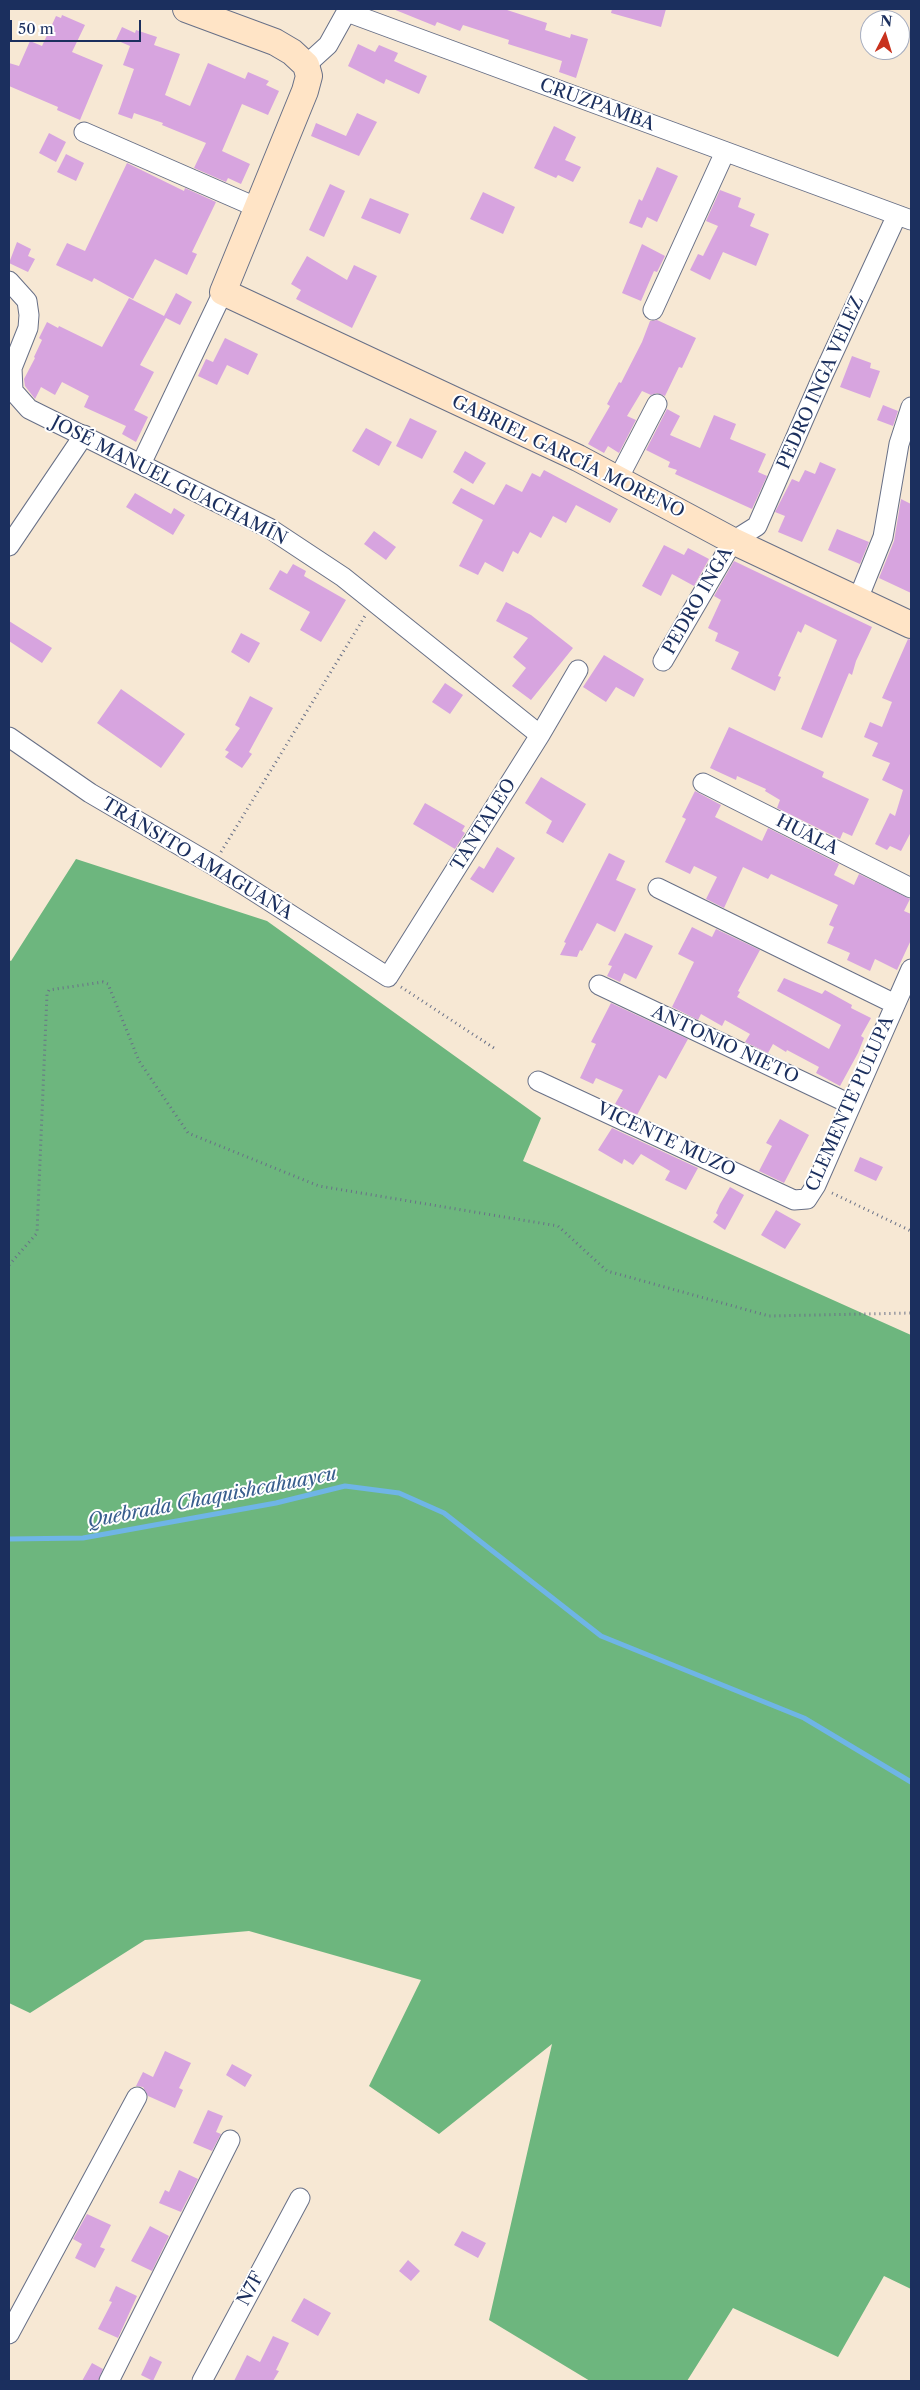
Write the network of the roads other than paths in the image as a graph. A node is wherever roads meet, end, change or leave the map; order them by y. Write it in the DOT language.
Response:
graph roads {
  1 [pos="186,9"];
  2 [pos="348,10"];
  3 [pos="306,65"];
  4 [pos="84,132"];
  5 [pos="725,152"];
  6 [pos="258,208"];
  7 [pos="904,218"];
  8 [pos="9,281"];
  9 [pos="223,292"];
  10 [pos="653,310"];
  11 [pos="657,404"];
  12 [pos="911,406"];
  13 [pos="84,436"];
  14 [pos="141,464"];
  15 [pos="618,479"];
  16 [pos="733,541"];
  17 [pos="9,546"];
  18 [pos="858,599"];
  19 [pos="911,626"];
  20 [pos="663,661"];
  21 [pos="578,670"];
  22 [pos="540,735"];
  23 [pos="9,737"];
  24 [pos="703,783"];
  25 [pos="658,888"];
  26 [pos="911,888"];
  27 [pos="911,969"];
  28 [pos="388,978"];
  29 [pos="599,985"];
  30 [pos="895,1004"];
  31 [pos="538,1081"];
  32 [pos="850,1104"];
  33 [pos="794,1200"];
  34 [pos="137,2097"];
  35 [pos="230,2140"];
  36 [pos="300,2198"];
  37 [pos="9,2334"];
  38 [pos="109,2381"];
  39 [pos="202,2381"];
  1 -- 3 [label="street"];
  2 -- 3 [label="street, CRUZPAMBA"];
  2 -- 5 [label="street, CRUZPAMBA"];
  3 -- 6 [label="street"];
  4 -- 6 [label="street"];
  5 -- 7 [label="street, CRUZPAMBA"];
  5 -- 10 [label="street"];
  6 -- 9 [label="street"];
  7 -- 16 [label="street, PEDRO INGA VELEZ"];
  8 -- 13 [label="street, JOSÉ MANUEL GUACHAMÍN"];
  9 -- 14 [label="street"];
  9 -- 15 [label="street, GABRIEL GARCÍA MORENO"];
  11 -- 15 [label="street"];
  12 -- 18 [label="street"];
  13 -- 14 [label="street, JOSÉ MANUEL GUACHAMÍN"];
  13 -- 17 [label="street"];
  14 -- 22 [label="street, JOSÉ MANUEL GUACHAMÍN"];
  15 -- 16 [label="street, GABRIEL GARCÍA MORENO"];
  16 -- 18 [label="street, GABRIEL GARCÍA MORENO"];
  16 -- 20 [label="street, PEDRO INGA"];
  18 -- 19 [label="street, GABRIEL GARCÍA MORENO"];
  21 -- 22 [label="street, TANTALEO"];
  22 -- 28 [label="street, TANTALEO"];
  23 -- 28 [label="street, TRÁNSITO AMAGUAÑA"];
  24 -- 26 [label="street, HUALA"];
  25 -- 30 [label="street"];
  27 -- 30 [label="street, CLEMENTE PULUPA"];
  29 -- 32 [label="street, ANTONIO NIETO"];
  30 -- 32 [label="street, CLEMENTE PULUPA"];
  31 -- 33 [label="street, VICENTE MUZO"];
  32 -- 33 [label="street, CLEMENTE PULUPA"];
  34 -- 37 [label="street"];
  35 -- 38 [label="street"];
  36 -- 39 [label="street, N7F"];
}
